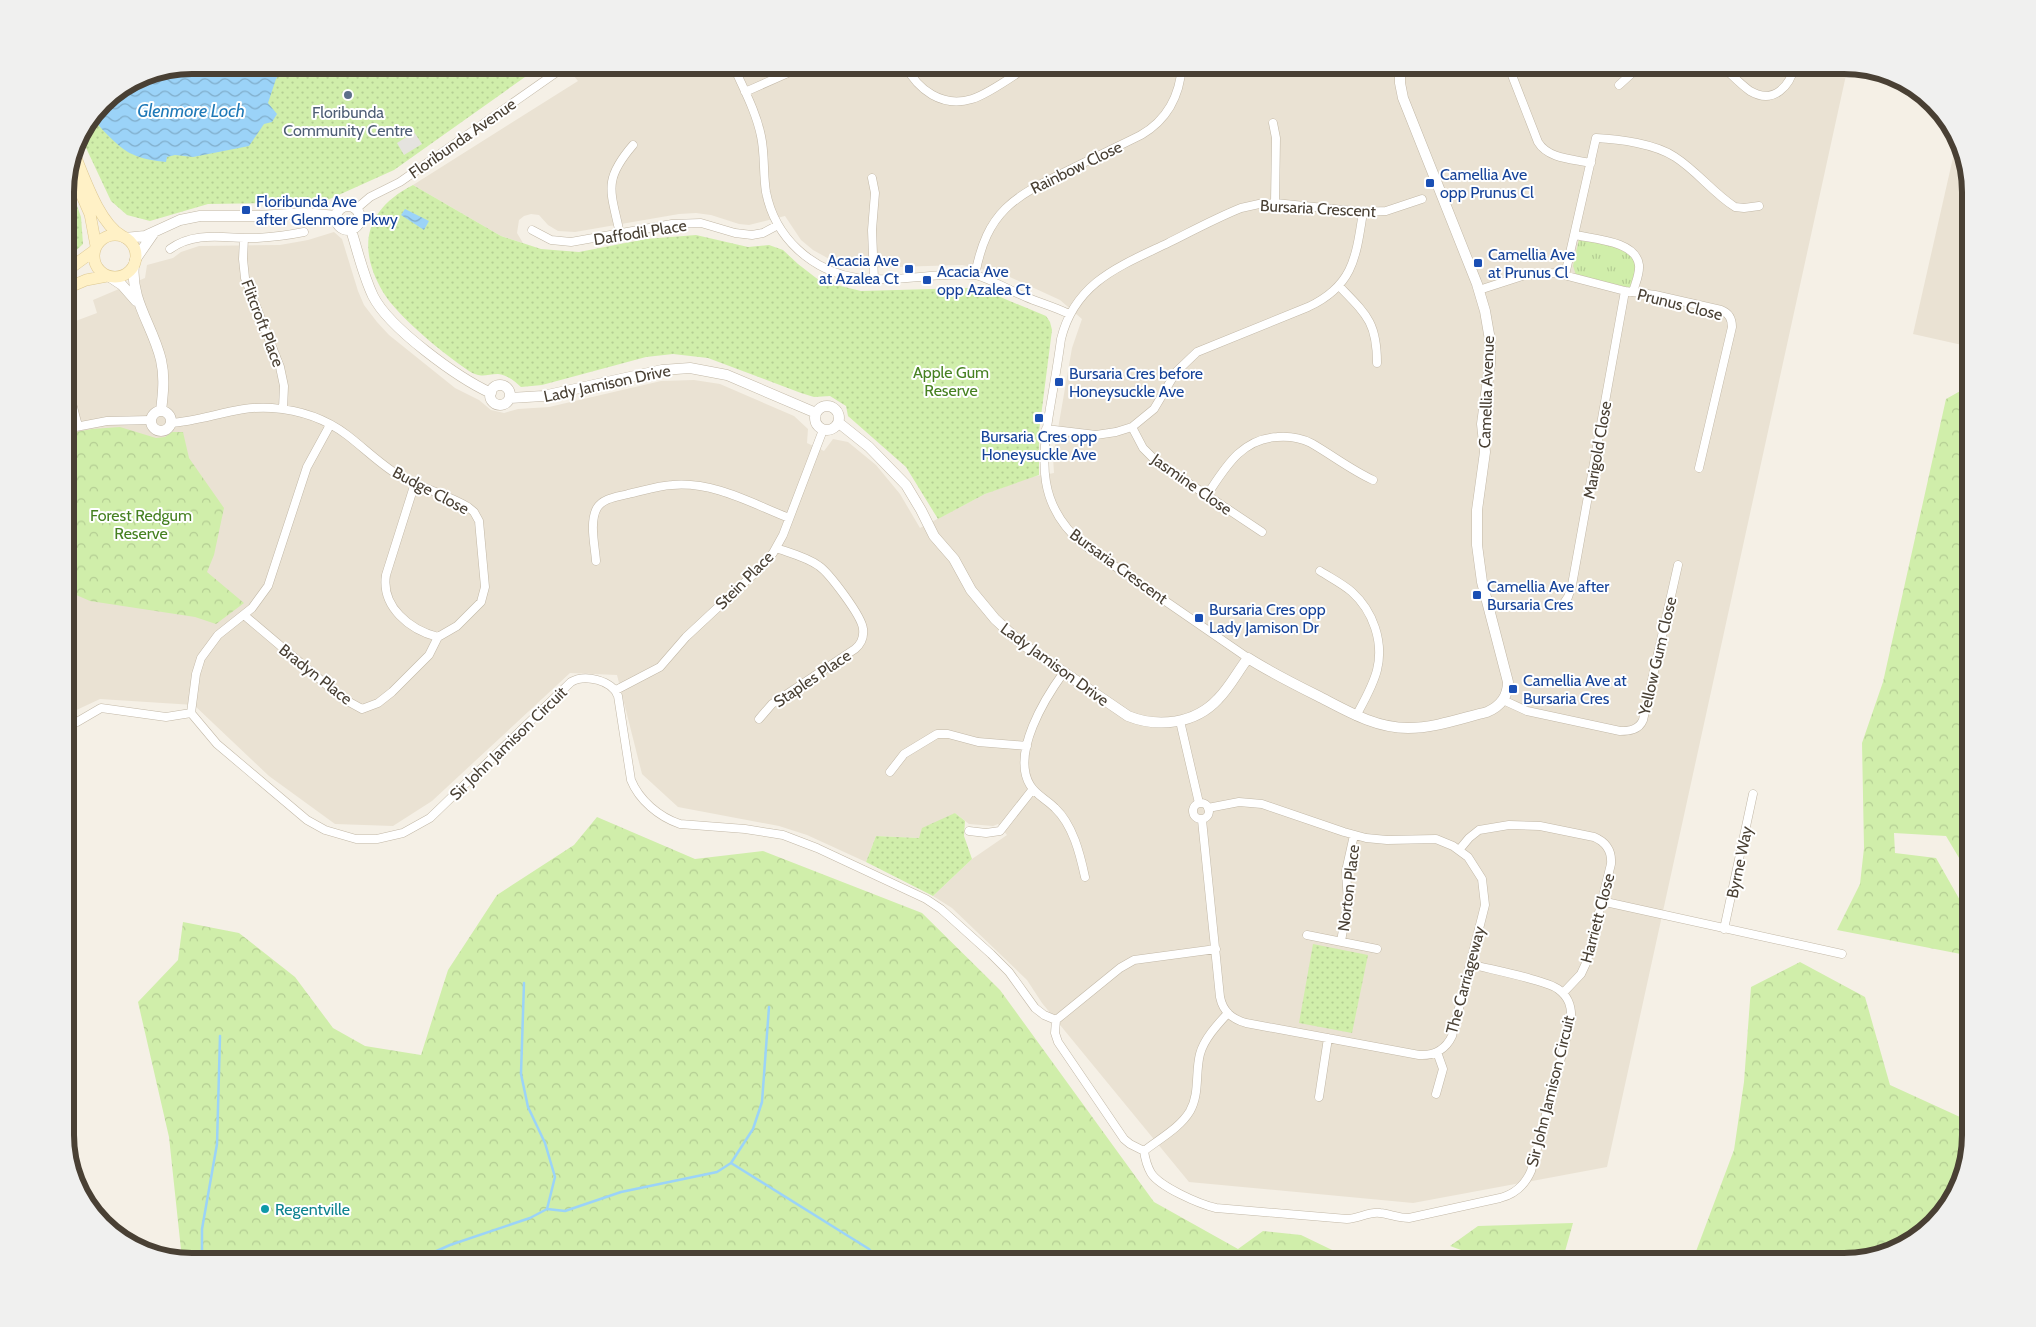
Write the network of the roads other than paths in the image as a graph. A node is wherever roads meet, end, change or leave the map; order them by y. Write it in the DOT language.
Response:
graph roads {
  1 [pos="554,74"];
  2 [pos="736,74"];
  3 [pos="786,74"];
  4 [pos="910,74"];
  5 [pos="1015,74"];
  6 [pos="1181,74"];
  7 [pos="1400,74"];
  8 [pos="1512,74"];
  9 [pos="1632,74"];
  10 [pos="1731,74"];
  11 [pos="1793,74"];
  12 [pos="1620,85"];
  13 [pos="745,92"];
  14 [pos="1273,123"];
  15 [pos="633,145"];
  16 [pos="78,162"];
  17 [pos="1591,163"];
  18 [pos="75,178"];
  19 [pos="872,178"];
  20 [pos="1422,199"];
  21 [pos="1274,203"];
  22 [pos="1759,206"];
  23 [pos="356,210"];
  24 [pos="1363,212"];
  25 [pos="336,216"];
  26 [pos="778,225"];
  27 [pos="351,230"];
  28 [pos="532,230"];
  29 [pos="304,232"];
  30 [pos="154,234"];
  31 [pos="620,234"];
  32 [pos="1575,235"];
  33 [pos="123,237"];
  34 [pos="244,238"];
  35 [pos="95,248"];
  36 [pos="170,249"];
  37 [pos="135,262"];
  38 [pos="74,266"];
  39 [pos="1565,275"];
  40 [pos="108,276"];
  41 [pos="975,276"];
  42 [pos="874,279"];
  43 [pos="74,286"];
  44 [pos="1340,286"];
  45 [pos="1479,290"];
  46 [pos="1629,291"];
  47 [pos="138,304"];
  48 [pos="1069,314"];
  49 [pos="1377,363"];
  50 [pos="283,409"];
  51 [pos="74,411"];
  52 [pos="161,411"];
  53 [pos="816,413"];
  54 [pos="151,420"];
  55 [pos="170,423"];
  56 [pos="838,423"];
  57 [pos="330,425"];
  58 [pos="78,426"];
  59 [pos="74,427"];
  60 [pos="1132,427"];
  61 [pos="1046,429"];
  62 [pos="823,430"];
  63 [pos="1699,468"];
  64 [pos="1373,480"];
  65 [pos="414,484"];
  66 [pos="1207,495"];
  67 [pos="790,518"];
  68 [pos="1262,532"];
  69 [pos="776,548"];
  70 [pos="596,561"];
  71 [pos="1678,565"];
  72 [pos="1320,571"];
  73 [pos="1562,606"];
  74 [pos="244,615"];
  75 [pos="438,637"];
  76 [pos="1248,658"];
  77 [pos="1064,672"];
  78 [pos="616,690"];
  79 [pos="392,692"];
  80 [pos="1503,700"];
  81 [pos="191,713"];
  82 [pos="1356,716"];
  83 [pos="759,719"];
  84 [pos="1180,721"];
  85 [pos="74,722"];
  86 [pos="1026,746"];
  87 [pos="890,772"];
  88 [pos="1033,789"];
  89 [pos="1753,794"];
  90 [pos="1199,804"];
  91 [pos="1208,808"];
  92 [pos="1202,820"];
  93 [pos="969,831"];
  94 [pos="1354,835"];
  95 [pos="1459,850"];
  96 [pos="1085,877"];
  97 [pos="1602,901"];
  98 [pos="1724,929"];
  99 [pos="1306,934"];
  100 [pos="1341,942"];
  101 [pos="1216,949"];
  102 [pos="1377,949"];
  103 [pos="1842,954"];
  104 [pos="1470,964"];
  105 [pos="1563,993"];
  106 [pos="1228,1013"];
  107 [pos="1056,1020"];
  108 [pos="1328,1038"];
  109 [pos="1437,1052"];
  110 [pos="1436,1094"];
  111 [pos="1319,1097"];
  112 [pos="1144,1150"];
  1 -- 23 [label="street, Floribunda Avenue"];
  2 -- 13 [label="street"];
  3 -- 13 [label="street"];
  4 -- 5 [label="street"];
  6 -- 41 [label="street, Rainbow Close"];
  7 -- 45 [label="street, Camellia Avenue"];
  8 -- 17 [label="street"];
  9 -- 12 [label="street"];
  10 -- 11 [label="street"];
  13 -- 26 [label="street"];
  14 -- 21 [label="street"];
  15 -- 31 [label="street"];
  16 -- 33 [label="main road"];
  17 -- 22 [label="street"];
  17 -- 32 [label="street"];
  18 -- 35 [label="main road"];
  19 -- 42 [label="street"];
  20 -- 24 [label="street, Bursaria Crescent"];
  21 -- 24 [label="street, Bursaria Crescent"];
  21 -- 48 [label="street, Bursaria Crescent"];
  23 -- 25 [label="street"];
  23 -- 27 [label="street"];
  24 -- 44 [label="street"];
  25 -- 27 [label="street"];
  25 -- 30 [label="street"];
  26 -- 31 [label="street, Daffodil Place"];
  26 -- 42 [label="street"];
  27 -- 53 [label="street, Lady Jamison Drive"];
  28 -- 31 [label="street, Daffodil Place"];
  29 -- 34 [label="street"];
  30 -- 33 [label="street"];
  30 -- 37 [label="street"];
  32 -- 39 [label="street"];
  32 -- 46 [label="street, Marigold Close"];
  33 -- 35 [label="main road"];
  33 -- 37 [label="main road"];
  34 -- 36 [label="street"];
  34 -- 50 [label="street, Flitcroft Place"];
  35 -- 38 [label="main road"];
  35 -- 40 [label="main road"];
  37 -- 40 [label="main road"];
  37 -- 47 [label="street"];
  39 -- 45 [label="street, Prunus Close"];
  39 -- 46 [label="street, Prunus Close"];
  40 -- 43 [label="main road"];
  40 -- 47 [label="street"];
  41 -- 42 [label="street"];
  41 -- 48 [label="street"];
  44 -- 49 [label="street"];
  44 -- 60 [label="street"];
  45 -- 80 [label="street, Camellia Avenue"];
  46 -- 63 [label="street, Prunus Close"];
  46 -- 73 [label="street, Marigold Close"];
  47 -- 52 [label="street"];
  48 -- 61 [label="street, Bursaria Crescent"];
  50 -- 55 [label="street"];
  50 -- 57 [label="street"];
  51 -- 58 [label="street"];
  52 -- 54 [label="street"];
  52 -- 55 [label="street"];
  53 -- 56 [label="street"];
  53 -- 62 [label="street"];
  54 -- 55 [label="street"];
  54 -- 58 [label="street"];
  56 -- 62 [label="street"];
  56 -- 77 [label="street, Lady Jamison Drive"];
  57 -- 65 [label="street, Budge Close"];
  57 -- 74 [label="street"];
  58 -- 59 [label="street"];
  60 -- 61 [label="street"];
  60 -- 66 [label="street, Jasmine Close"];
  61 -- 76 [label="street, Bursaria Crescent"];
  62 -- 67 [label="street, Stein Place"];
  64 -- 66 [label="street"];
  65 -- 75 [label="street"];
  65 -- 75 [label="street, Budge Close"];
  66 -- 68 [label="street, Jasmine Close"];
  67 -- 69 [label="street, Stein Place"];
  67 -- 70 [label="street"];
  69 -- 78 [label="street, Stein Place"];
  69 -- 83 [label="street, Staples Place"];
  71 -- 80 [label="street, Yellow Gum Close"];
  72 -- 82 [label="street"];
  74 -- 79 [label="street, Bradyn Place"];
  74 -- 81 [label="street"];
  75 -- 79 [label="street, Budge Close"];
  76 -- 82 [label="street, Bursaria Crescent"];
  76 -- 84 [label="street, Lady Jamison Drive"];
  77 -- 84 [label="street, Lady Jamison Drive"];
  77 -- 86 [label="street"];
  78 -- 81 [label="street, Sir John Jamison Circuit"];
  78 -- 107 [label="street"];
  80 -- 82 [label="street, Bursaria Crescent"];
  81 -- 85 [label="street"];
  84 -- 90 [label="street"];
  86 -- 87 [label="street"];
  86 -- 88 [label="street"];
  88 -- 93 [label="street"];
  88 -- 96 [label="street"];
  89 -- 98 [label="street, Byrne Way"];
  90 -- 91 [label="street"];
  90 -- 92 [label="street"];
  91 -- 92 [label="street"];
  91 -- 94 [label="street, The Carriageway"];
  92 -- 101 [label="street"];
  94 -- 95 [label="street, The Carriageway"];
  94 -- 100 [label="street, Norton Place"];
  95 -- 97 [label="street, Harriett Close"];
  95 -- 104 [label="street, The Carriageway"];
  97 -- 98 [label="street"];
  97 -- 105 [label="street, Harriett Close"];
  98 -- 103 [label="street"];
  99 -- 100 [label="street, Norton Place"];
  100 -- 102 [label="street, Norton Place"];
  101 -- 106 [label="street"];
  101 -- 107 [label="street"];
  104 -- 105 [label="street, Sir John Jamison Circuit"];
  104 -- 109 [label="street, The Carriageway"];
  105 -- 112 [label="street, Sir John Jamison Circuit"];
  106 -- 108 [label="street, The Carriageway"];
  106 -- 112 [label="street"];
  107 -- 112 [label="street"];
  108 -- 109 [label="street, The Carriageway"];
  108 -- 111 [label="street"];
  109 -- 110 [label="street"];
}
